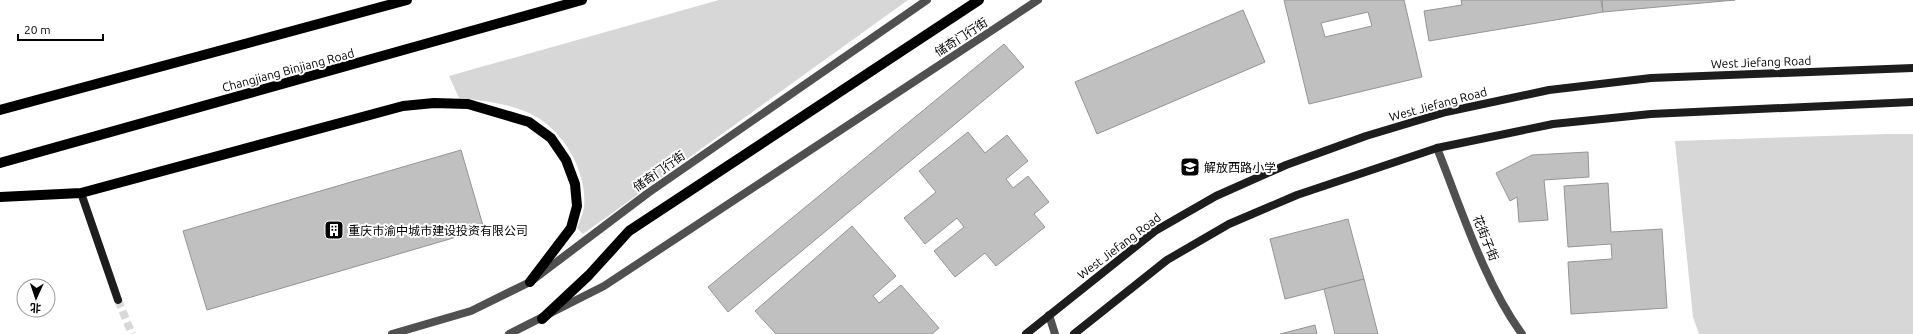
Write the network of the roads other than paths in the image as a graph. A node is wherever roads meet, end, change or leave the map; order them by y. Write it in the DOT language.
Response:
graph roads {
  1 [pos="407,0"];
  2 [pos="582,0"];
  3 [pos="926,0"];
  4 [pos="979,0"];
  5 [pos="1038,0"];
  6 [pos="1913,68"];
  7 [pos="1913,102"];
  8 [pos="0,110"];
  9 [pos="1437,148"];
  10 [pos="0,163"];
  11 [pos="81,193"];
  12 [pos="0,197"];
  13 [pos="530,282"];
  14 [pos="118,300"];
  15 [pos="1049,315"];
  16 [pos="542,319"];
  17 [pos="392,334"];
  18 [pos="509,334"];
  19 [pos="1026,334"];
  20 [pos="1055,334"];
  21 [pos="1074,334"];
  22 [pos="1522,334"];
  1 -- 8 [label="main road"];
  2 -- 10 [label="main road, Changjiang Binjiang Road"];
  3 -- 13 [label="street, 储奇门行街"];
  4 -- 16 [label="main road"];
  5 -- 16 [label="street, 储奇门行街"];
  6 -- 15 [label="main road, West Jiefang Road"];
  7 -- 9 [label="main road"];
  9 -- 21 [label="main road"];
  9 -- 22 [label="street, 花街子街"];
  11 -- 12 [label="main road"];
  11 -- 13 [label="main road"];
  11 -- 14 [label="main road"];
  13 -- 17 [label="street, 储奇门行街"];
  15 -- 19 [label="main road, West Jiefang Road"];
  15 -- 20 [label="street"];
  16 -- 18 [label="street, 储奇门行街"];
}
